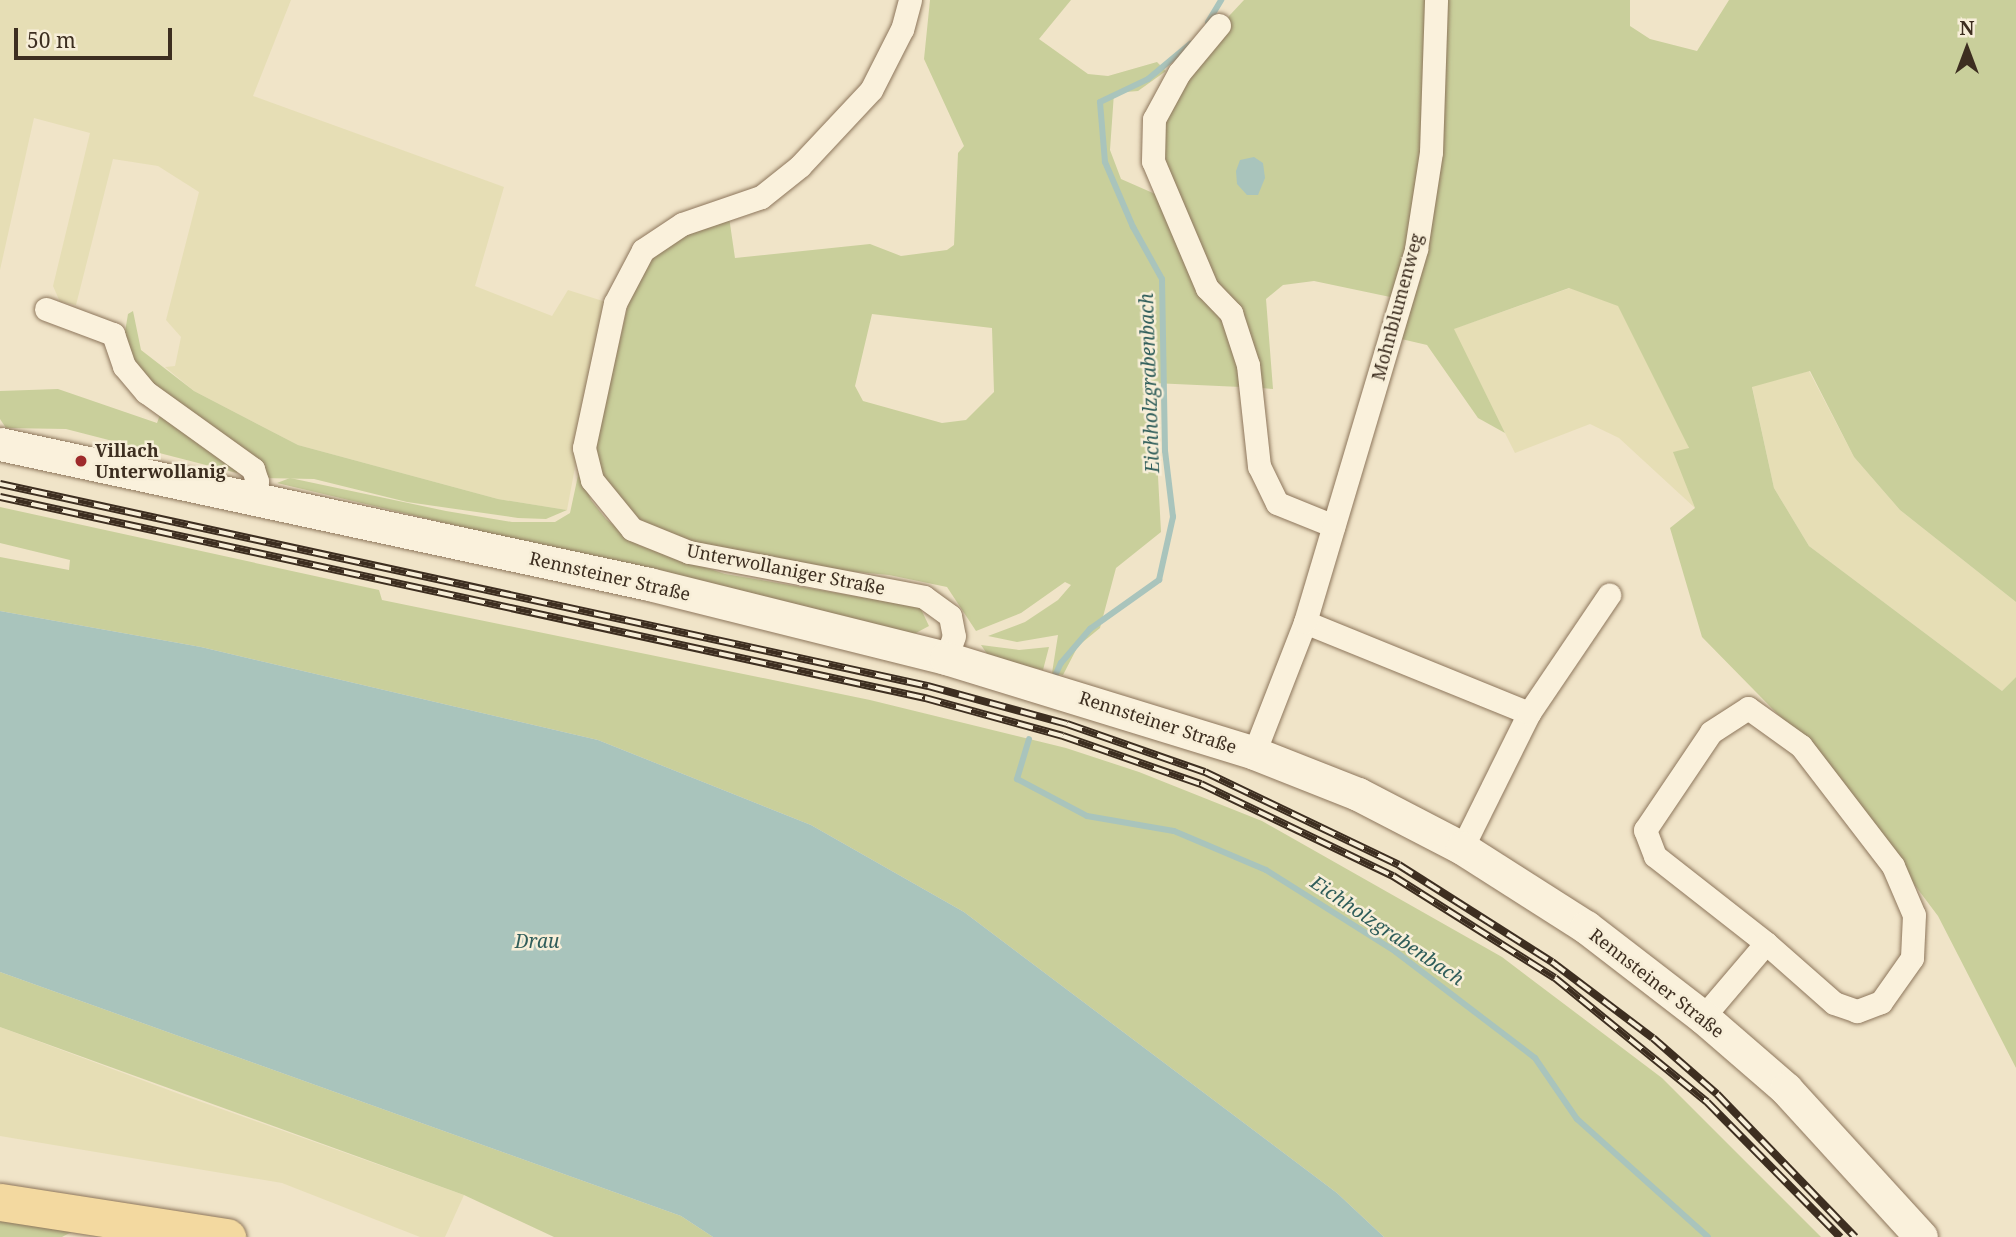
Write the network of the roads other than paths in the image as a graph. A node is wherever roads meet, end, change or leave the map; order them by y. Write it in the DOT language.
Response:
graph roads {
  1 [pos="911,0"];
  2 [pos="1436,0"];
  3 [pos="1219,25"];
  4 [pos="47,309"];
  5 [pos="0,444"];
  6 [pos="252,496"];
  7 [pos="1334,526"];
  8 [pos="1609,596"];
  9 [pos="1305,622"];
  10 [pos="946,658"];
  11 [pos="1529,713"];
  12 [pos="1254,753"];
  13 [pos="1462,848"];
  14 [pos="1766,943"];
  15 [pos="1703,1017"];
  16 [pos="0,1202"];
  17 [pos="188,1231"];
  18 [pos="85,1237"];
  19 [pos="227,1237"];
  20 [pos="1921,1237"];
  1 -- 10 [label="street, Unterwollaniger Straße"];
  2 -- 7 [label="street, Mohnblumenweg"];
  3 -- 7 [label="street"];
  4 -- 6 [label="street"];
  5 -- 6 [label="main road, Rennsteiner Straße"];
  6 -- 10 [label="main road, Rennsteiner Straße"];
  7 -- 9 [label="street, Mohnblumenweg"];
  8 -- 11 [label="street"];
  9 -- 11 [label="street"];
  9 -- 12 [label="street, Mohnblumenweg"];
  10 -- 12 [label="main road, Rennsteiner Straße"];
  11 -- 13 [label="street"];
  12 -- 13 [label="main road, Rennsteiner Straße"];
  13 -- 15 [label="main road, Rennsteiner Straße"];
  14 -- 14 [label="street"];
  14 -- 15 [label="street"];
  15 -- 20 [label="main road, Rennsteiner Straße"];
  16 -- 17 [label="main road"];
  17 -- 18 [label="main road"];
  17 -- 19 [label="main road"];
}
